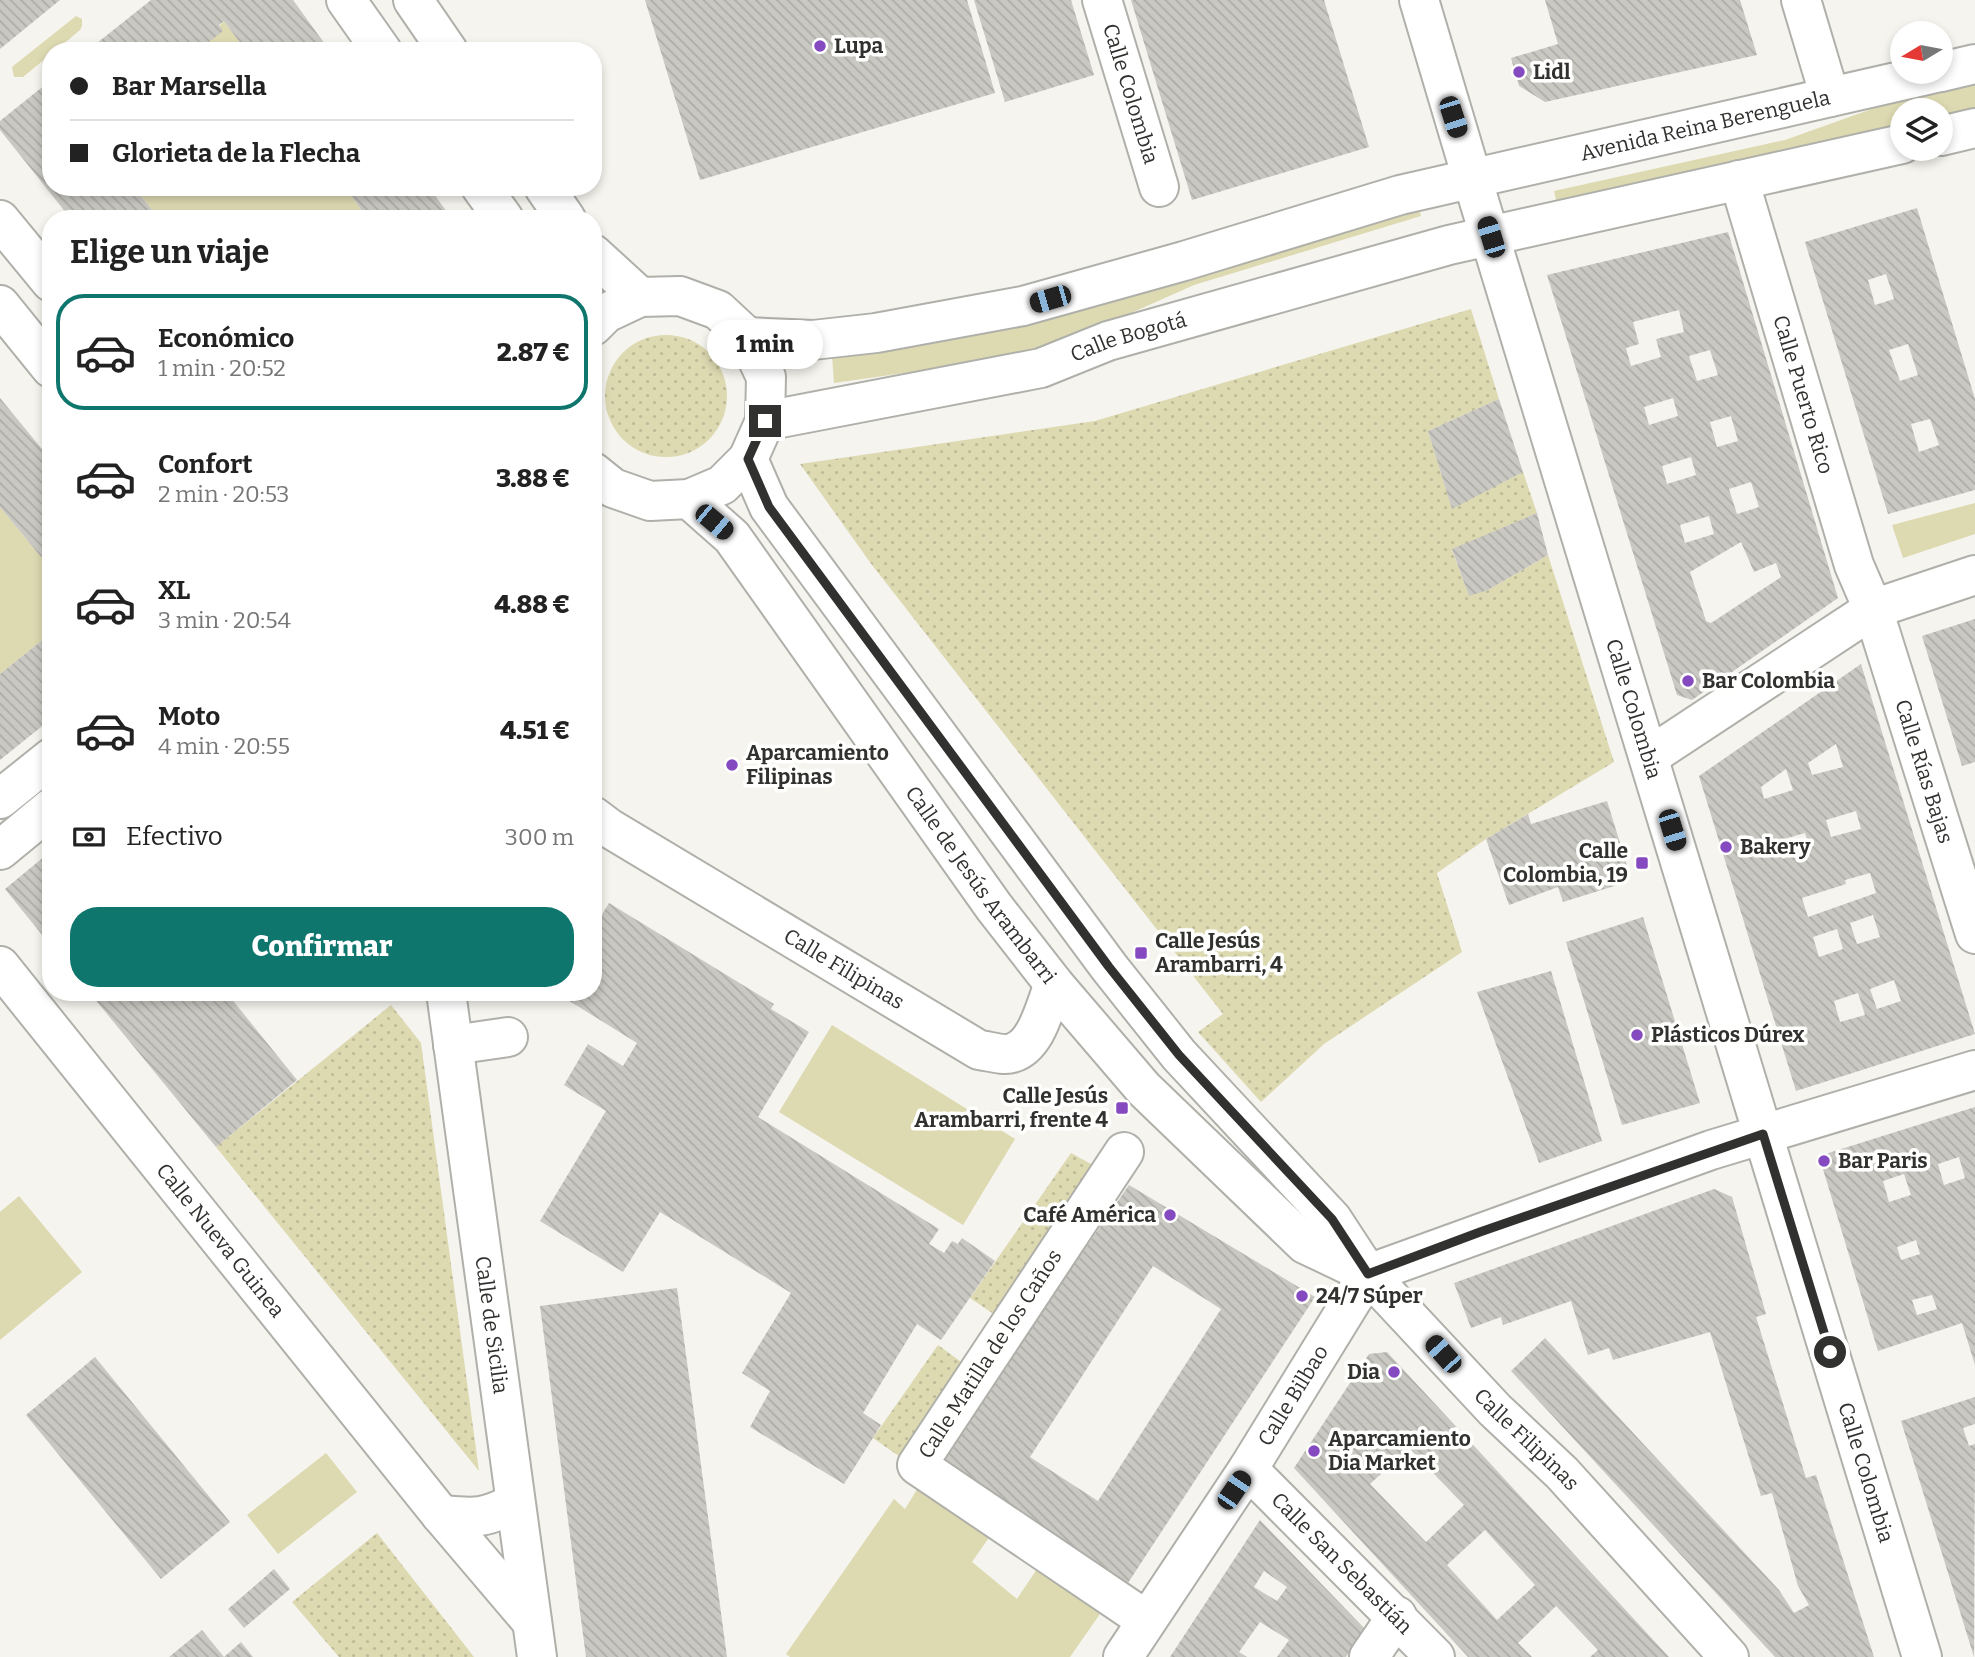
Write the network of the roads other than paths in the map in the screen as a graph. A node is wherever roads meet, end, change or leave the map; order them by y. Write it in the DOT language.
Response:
graph roads {
  1 [pos="346,0"];
  2 [pos="413,0"];
  3 [pos="1102,0"];
  4 [pos="1419,0"];
  5 [pos="1801,0"];
  6 [pos="376,42"];
  7 [pos="443,42"];
  8 [pos="1975,64"];
  9 [pos="1953,69"];
  10 [pos="1890,83"];
  11 [pos="1830,97"];
  12 [pos="1975,128"];
  13 [pos="1953,133"];
  14 [pos="1890,147"];
  15 [pos="1472,178"];
  16 [pos="1739,180"];
  17 [pos="1158,187"];
  18 [pos="0,220"];
  19 [pos="1491,237"];
  20 [pos="602,262"];
  21 [pos="42,271"];
  22 [pos="639,297"];
  23 [pos="0,306"];
  24 [pos="602,317"];
  25 [pos="747,337"];
  26 [pos="42,357"];
  27 [pos="765,421"];
  28 [pos="748,459"];
  29 [pos="602,479"];
  30 [pos="689,499"];
  31 [pos="1975,575"];
  32 [pos="1873,609"];
  33 [pos="1650,756"];
  34 [pos="42,765"];
  35 [pos="0,799"];
  36 [pos="42,815"];
  37 [pos="602,832"];
  38 [pos="0,850"];
  39 [pos="1975,933"];
  40 [pos="0,967"];
  41 [pos="1054,984"];
  42 [pos="447,1001"];
  43 [pos="508,1037"];
  44 [pos="453,1045"];
  45 [pos="1975,1070"];
  46 [pos="1763,1134"];
  47 [pos="1124,1152"];
  48 [pos="1305,1244"];
  49 [pos="1368,1274"];
  50 [pos="1248,1469"];
  51 [pos="515,1503"];
  52 [pos="441,1515"];
  53 [pos="1397,1616"];
  54 [pos="1146,1620"];
  55 [pos="534,1640"];
  56 [pos="1123,1657"];
  57 [pos="1369,1657"];
  58 [pos="1435,1657"];
  59 [pos="1729,1657"];
  60 [pos="1923,1657"];
  1 -- 6 [label="main road"];
  2 -- 7 [label="main road"];
  3 -- 17 [label="main road, Calle Colombia"];
  4 -- 15 [label="main road, Calle Colombia"];
  5 -- 11 [label="main road"];
  8 -- 9 [label="main road, Avenida Reina Berenguela"];
  10 -- 11 [label="main road, Avenida Reina Berenguela"];
  11 -- 15 [label="main road, Avenida Reina Berenguela"];
  12 -- 13 [label="main road"];
  14 -- 16 [label="main road"];
  15 -- 19 [label="main road, Calle Colombia"];
  15 -- 25 [label="main road"];
  16 -- 19 [label="main road"];
  16 -- 32 [label="main road, Calle Puerto Rico"];
  18 -- 21 [label="main road"];
  19 -- 27 [label="main road, Calle Bogotá"];
  19 -- 33 [label="main road, Calle Colombia"];
  20 -- 22 [label="main road"];
  22 -- 24 [label="main road"];
  22 -- 25 [label="main road"];
  23 -- 26 [label="main road"];
  25 -- 27 [label="main road"];
  27 -- 28 [label="main road"];
  28 -- 30 [label="main road"];
  28 -- 49 [label="main road"];
  29 -- 30 [label="main road"];
  30 -- 41 [label="main road, Calle de Jesús Arambarri"];
  31 -- 32 [label="main road"];
  32 -- 33 [label="main road"];
  32 -- 39 [label="main road, Calle Rías Bajas"];
  33 -- 46 [label="main road, Calle Colombia"];
  34 -- 35 [label="main road"];
  36 -- 38 [label="main road"];
  37 -- 41 [label="main road, Calle Filipinas"];
  40 -- 52 [label="main road, Calle Nueva Guinea"];
  41 -- 48 [label="main road, Calle de Jesús Arambarri"];
  42 -- 44 [label="main road, Calle de Sicilia"];
  43 -- 44 [label="main road"];
  44 -- 51 [label="main road, Calle de Sicilia"];
  45 -- 46 [label="main road"];
  46 -- 49 [label="main road"];
  46 -- 60 [label="main road, Calle Colombia"];
  47 -- 54 [label="main road, Calle Matilla de los Caños"];
  48 -- 49 [label="main road, Calle Filipinas"];
  49 -- 50 [label="main road, Calle Bilbao"];
  49 -- 59 [label="main road, Calle Filipinas"];
  50 -- 53 [label="main road, Calle San Sebastián"];
  50 -- 54 [label="main road, Calle Bilbao"];
  51 -- 52 [label="main road"];
  51 -- 55 [label="main road, Calle de Sicilia"];
  52 -- 55 [label="main road, Calle Nueva Guinea"];
  53 -- 57 [label="main road"];
  53 -- 58 [label="main road, Calle San Sebastián"];
  54 -- 56 [label="main road, Calle Bilbao"];
}
